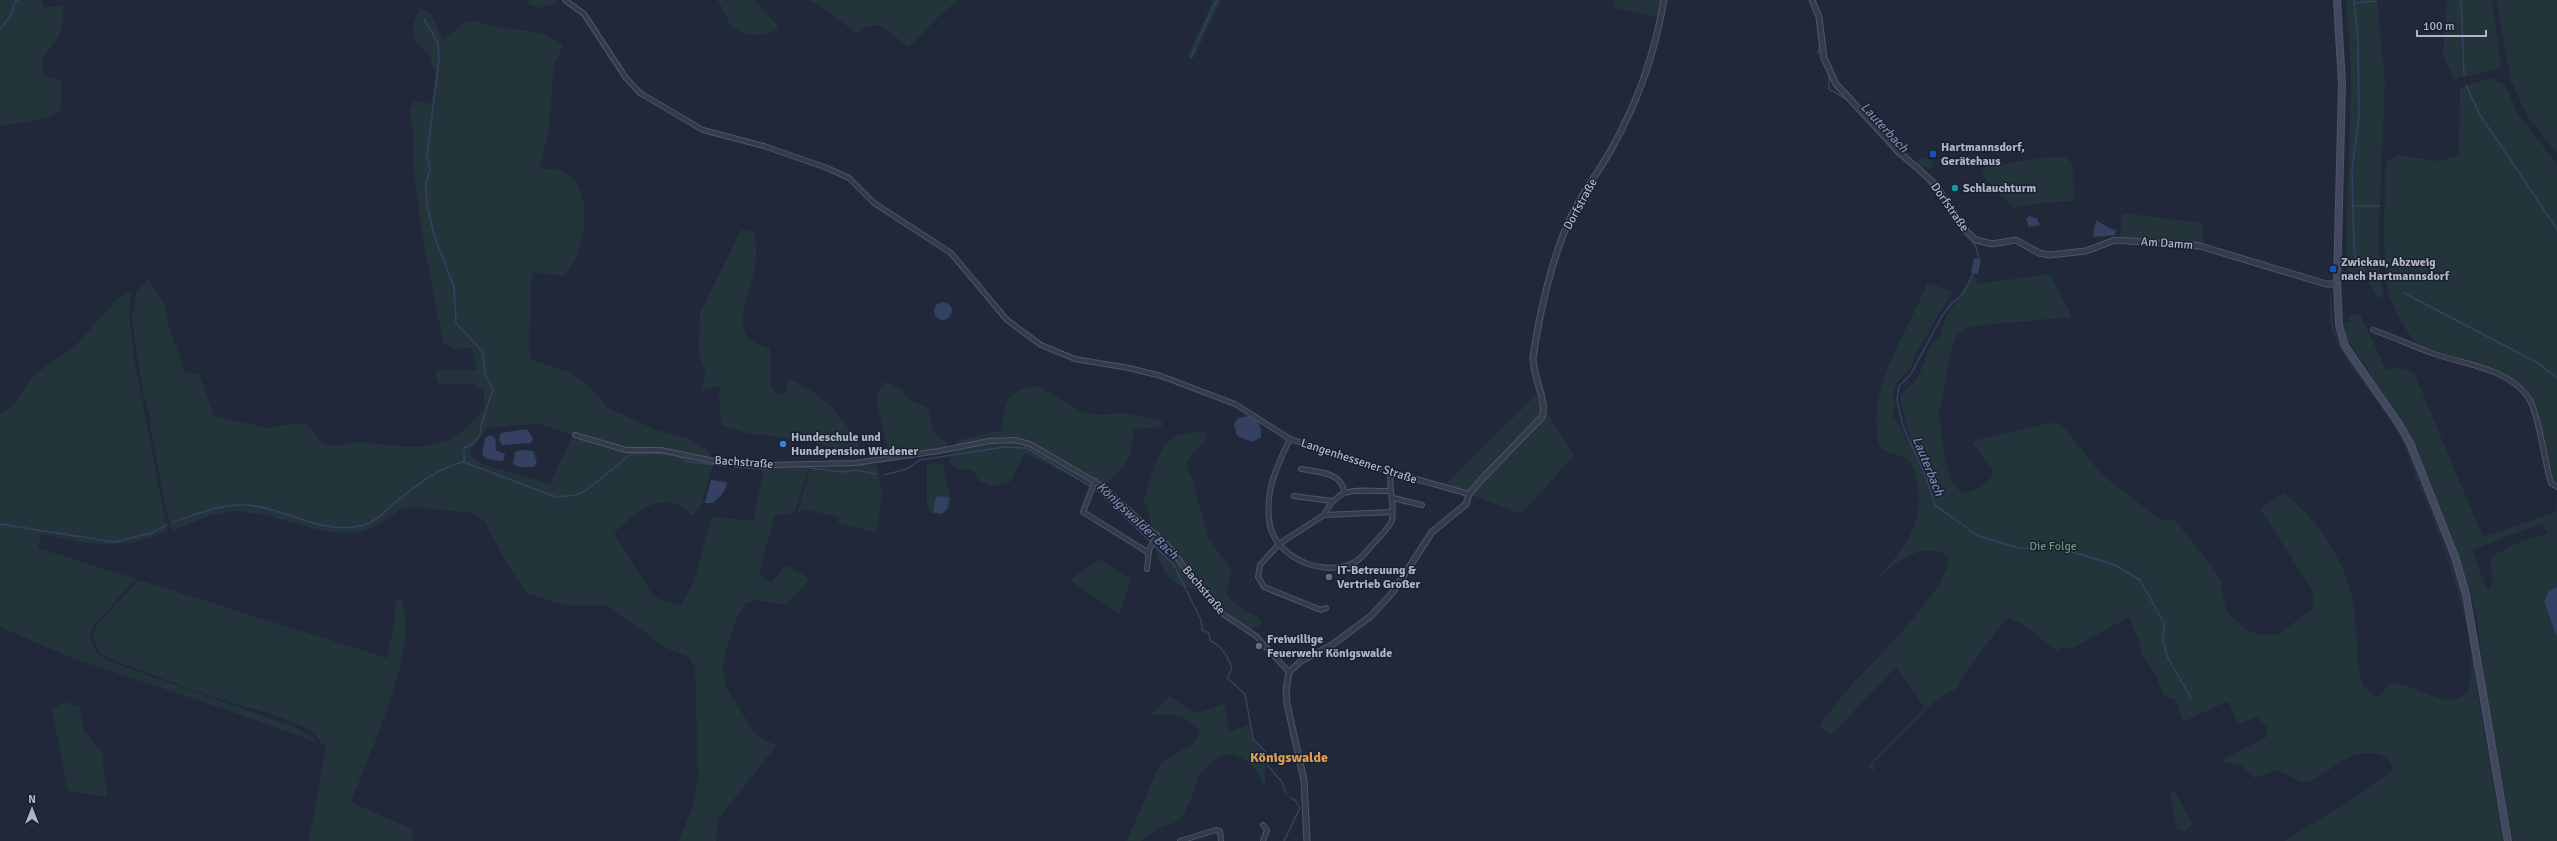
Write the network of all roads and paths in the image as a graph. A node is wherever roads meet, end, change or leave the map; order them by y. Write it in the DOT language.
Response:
graph roads {
  1 [pos="566,0"];
  2 [pos="1664,0"];
  3 [pos="1812,0"];
  4 [pos="2337,0"];
  5 [pos="2135,241"];
  6 [pos="2337,284"];
  7 [pos="2373,330"];
  8 [pos="575,435"];
  9 [pos="1290,439"];
  10 [pos="1301,469"];
  11 [pos="1391,472"];
  12 [pos="1094,483"];
  13 [pos="2557,487"];
  14 [pos="1390,491"];
  15 [pos="1344,492"];
  16 [pos="1469,494"];
  17 [pos="1294,496"];
  18 [pos="1393,498"];
  19 [pos="1331,501"];
  20 [pos="1422,505"];
  21 [pos="1392,512"];
  22 [pos="1324,515"];
  23 [pos="1157,535"];
  24 [pos="1278,544"];
  25 [pos="1149,553"];
  26 [pos="1147,569"];
  27 [pos="1326,608"];
  28 [pos="1289,672"];
  29 [pos="1263,824"];
  30 [pos="1180,841"];
  31 [pos="1221,841"];
  32 [pos="1263,841"];
  33 [pos="1307,841"];
  34 [pos="2508,841"];
  1 -- 9 [label="street, Langenhessener Straße"];
  2 -- 16 [label="street, Dorfstraße"];
  3 -- 5 [label="street, Dorfstraße"];
  4 -- 6 [label="main road"];
  5 -- 6 [label="street, Am Damm"];
  6 -- 34 [label="main road"];
  7 -- 13 [label="street"];
  8 -- 12 [label="street, Bachstraße"];
  9 -- 11 [label="street, Langenhessener Straße"];
  9 -- 24 [label="street"];
  10 -- 15 [label="street"];
  11 -- 14 [label="street"];
  11 -- 16 [label="street, Langenhessener Straße"];
  12 -- 23 [label="street, Bachstraße"];
  12 -- 25 [label="street"];
  14 -- 15 [label="street"];
  14 -- 18 [label="street"];
  15 -- 19 [label="street"];
  16 -- 28 [label="street"];
  17 -- 19 [label="street"];
  18 -- 20 [label="street"];
  18 -- 21 [label="street"];
  19 -- 22 [label="street"];
  21 -- 22 [label="street"];
  21 -- 24 [label="street"];
  22 -- 24 [label="street"];
  23 -- 25 [label="street"];
  23 -- 28 [label="street, Bachstraße"];
  24 -- 27 [label="street"];
  25 -- 26 [label="street"];
  28 -- 33 [label="street"];
  29 -- 32 [label="street"];
  30 -- 31 [label="street"];
}
